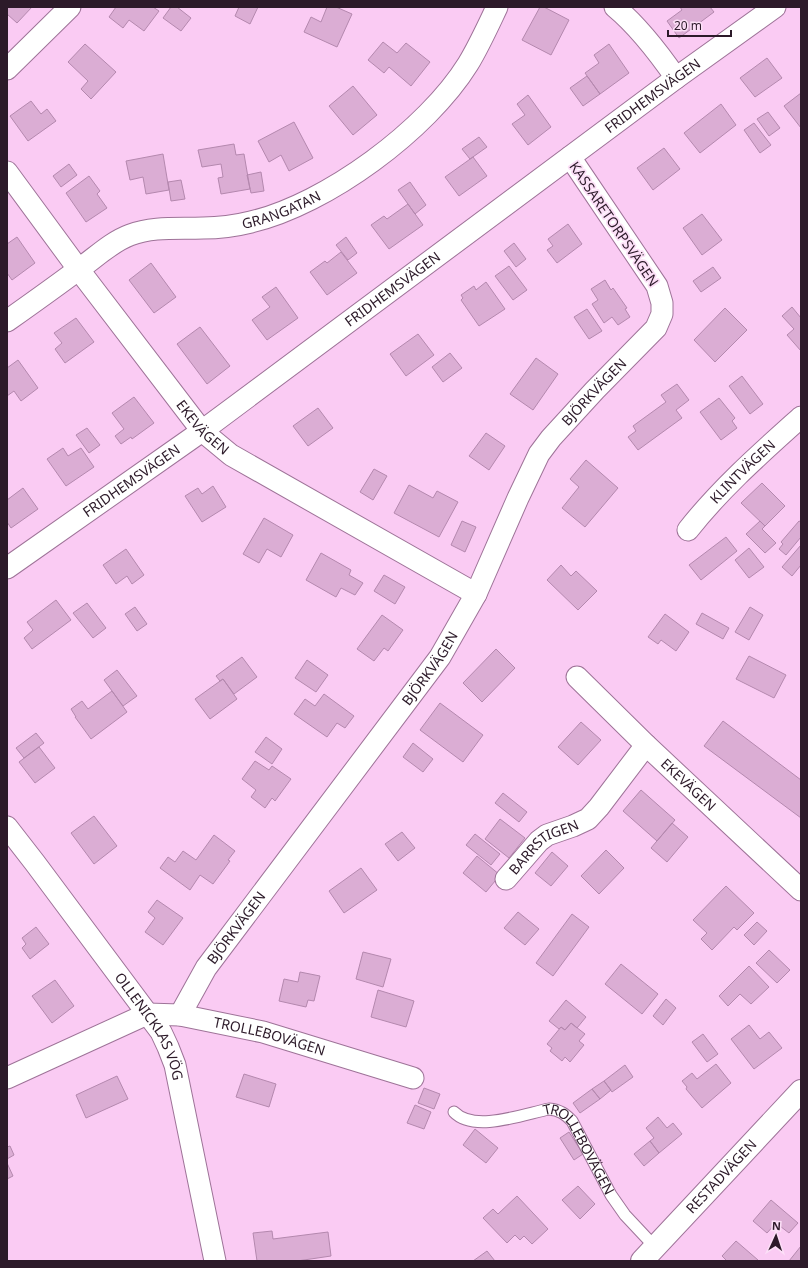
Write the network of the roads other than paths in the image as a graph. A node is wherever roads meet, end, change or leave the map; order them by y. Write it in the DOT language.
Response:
graph roads {
  1 [pos="70,7"];
  2 [pos="497,7"];
  3 [pos="614,7"];
  4 [pos="775,7"];
  5 [pos="7,69"];
  6 [pos="676,78"];
  7 [pos="570,157"];
  8 [pos="7,172"];
  9 [pos="79,270"];
  10 [pos="662,314"];
  11 [pos="7,321"];
  12 [pos="801,417"];
  13 [pos="202,431"];
  14 [pos="688,530"];
  15 [pos="7,568"];
  16 [pos="476,594"];
  17 [pos="577,677"];
  18 [pos="646,745"];
  19 [pos="7,826"];
  20 [pos="506,879"];
  21 [pos="801,890"];
  22 [pos="147,1014"];
  23 [pos="180,1015"];
  24 [pos="7,1078"];
  25 [pos="413,1078"];
  26 [pos="801,1091"];
  27 [pos="454,1112"];
  28 [pos="648,1254"];
  29 [pos="215,1261"];
  1 -- 5 [label="street"];
  2 -- 9 [label="street, GRANGATAN"];
  3 -- 6 [label="street"];
  4 -- 6 [label="street, FRIDHEMSVÄGEN"];
  6 -- 7 [label="street, FRIDHEMSVÄGEN"];
  7 -- 10 [label="street, KASSARETORPSVÄGEN"];
  7 -- 13 [label="street, FRIDHEMSVÄGEN"];
  8 -- 9 [label="street, EKEVÄGEN"];
  9 -- 11 [label="street, GRANGATAN"];
  9 -- 13 [label="street, EKEVÄGEN"];
  10 -- 16 [label="street, BJÖRKVÄGEN"];
  12 -- 14 [label="street, KLINTVÄGEN"];
  13 -- 15 [label="street, FRIDHEMSVÄGEN"];
  13 -- 16 [label="street, EKEVÄGEN"];
  16 -- 23 [label="street, BJÖRKVÄGEN"];
  17 -- 18 [label="street, EKEVÄGEN"];
  18 -- 20 [label="street, BARRSTIGEN"];
  18 -- 21 [label="street, EKEVÄGEN"];
  19 -- 22 [label="street, OLLENICKLAS VÖG"];
  22 -- 23 [label="street, TROLLEBOVÄGEN"];
  22 -- 24 [label="street"];
  22 -- 29 [label="street, OLLENICKLAS VÖG"];
  23 -- 25 [label="street, TROLLEBOVÄGEN"];
  26 -- 28 [label="street, RESTADVÄGEN"];
  27 -- 28 [label="lane, TROLLEBOVÄGEN"];
}
